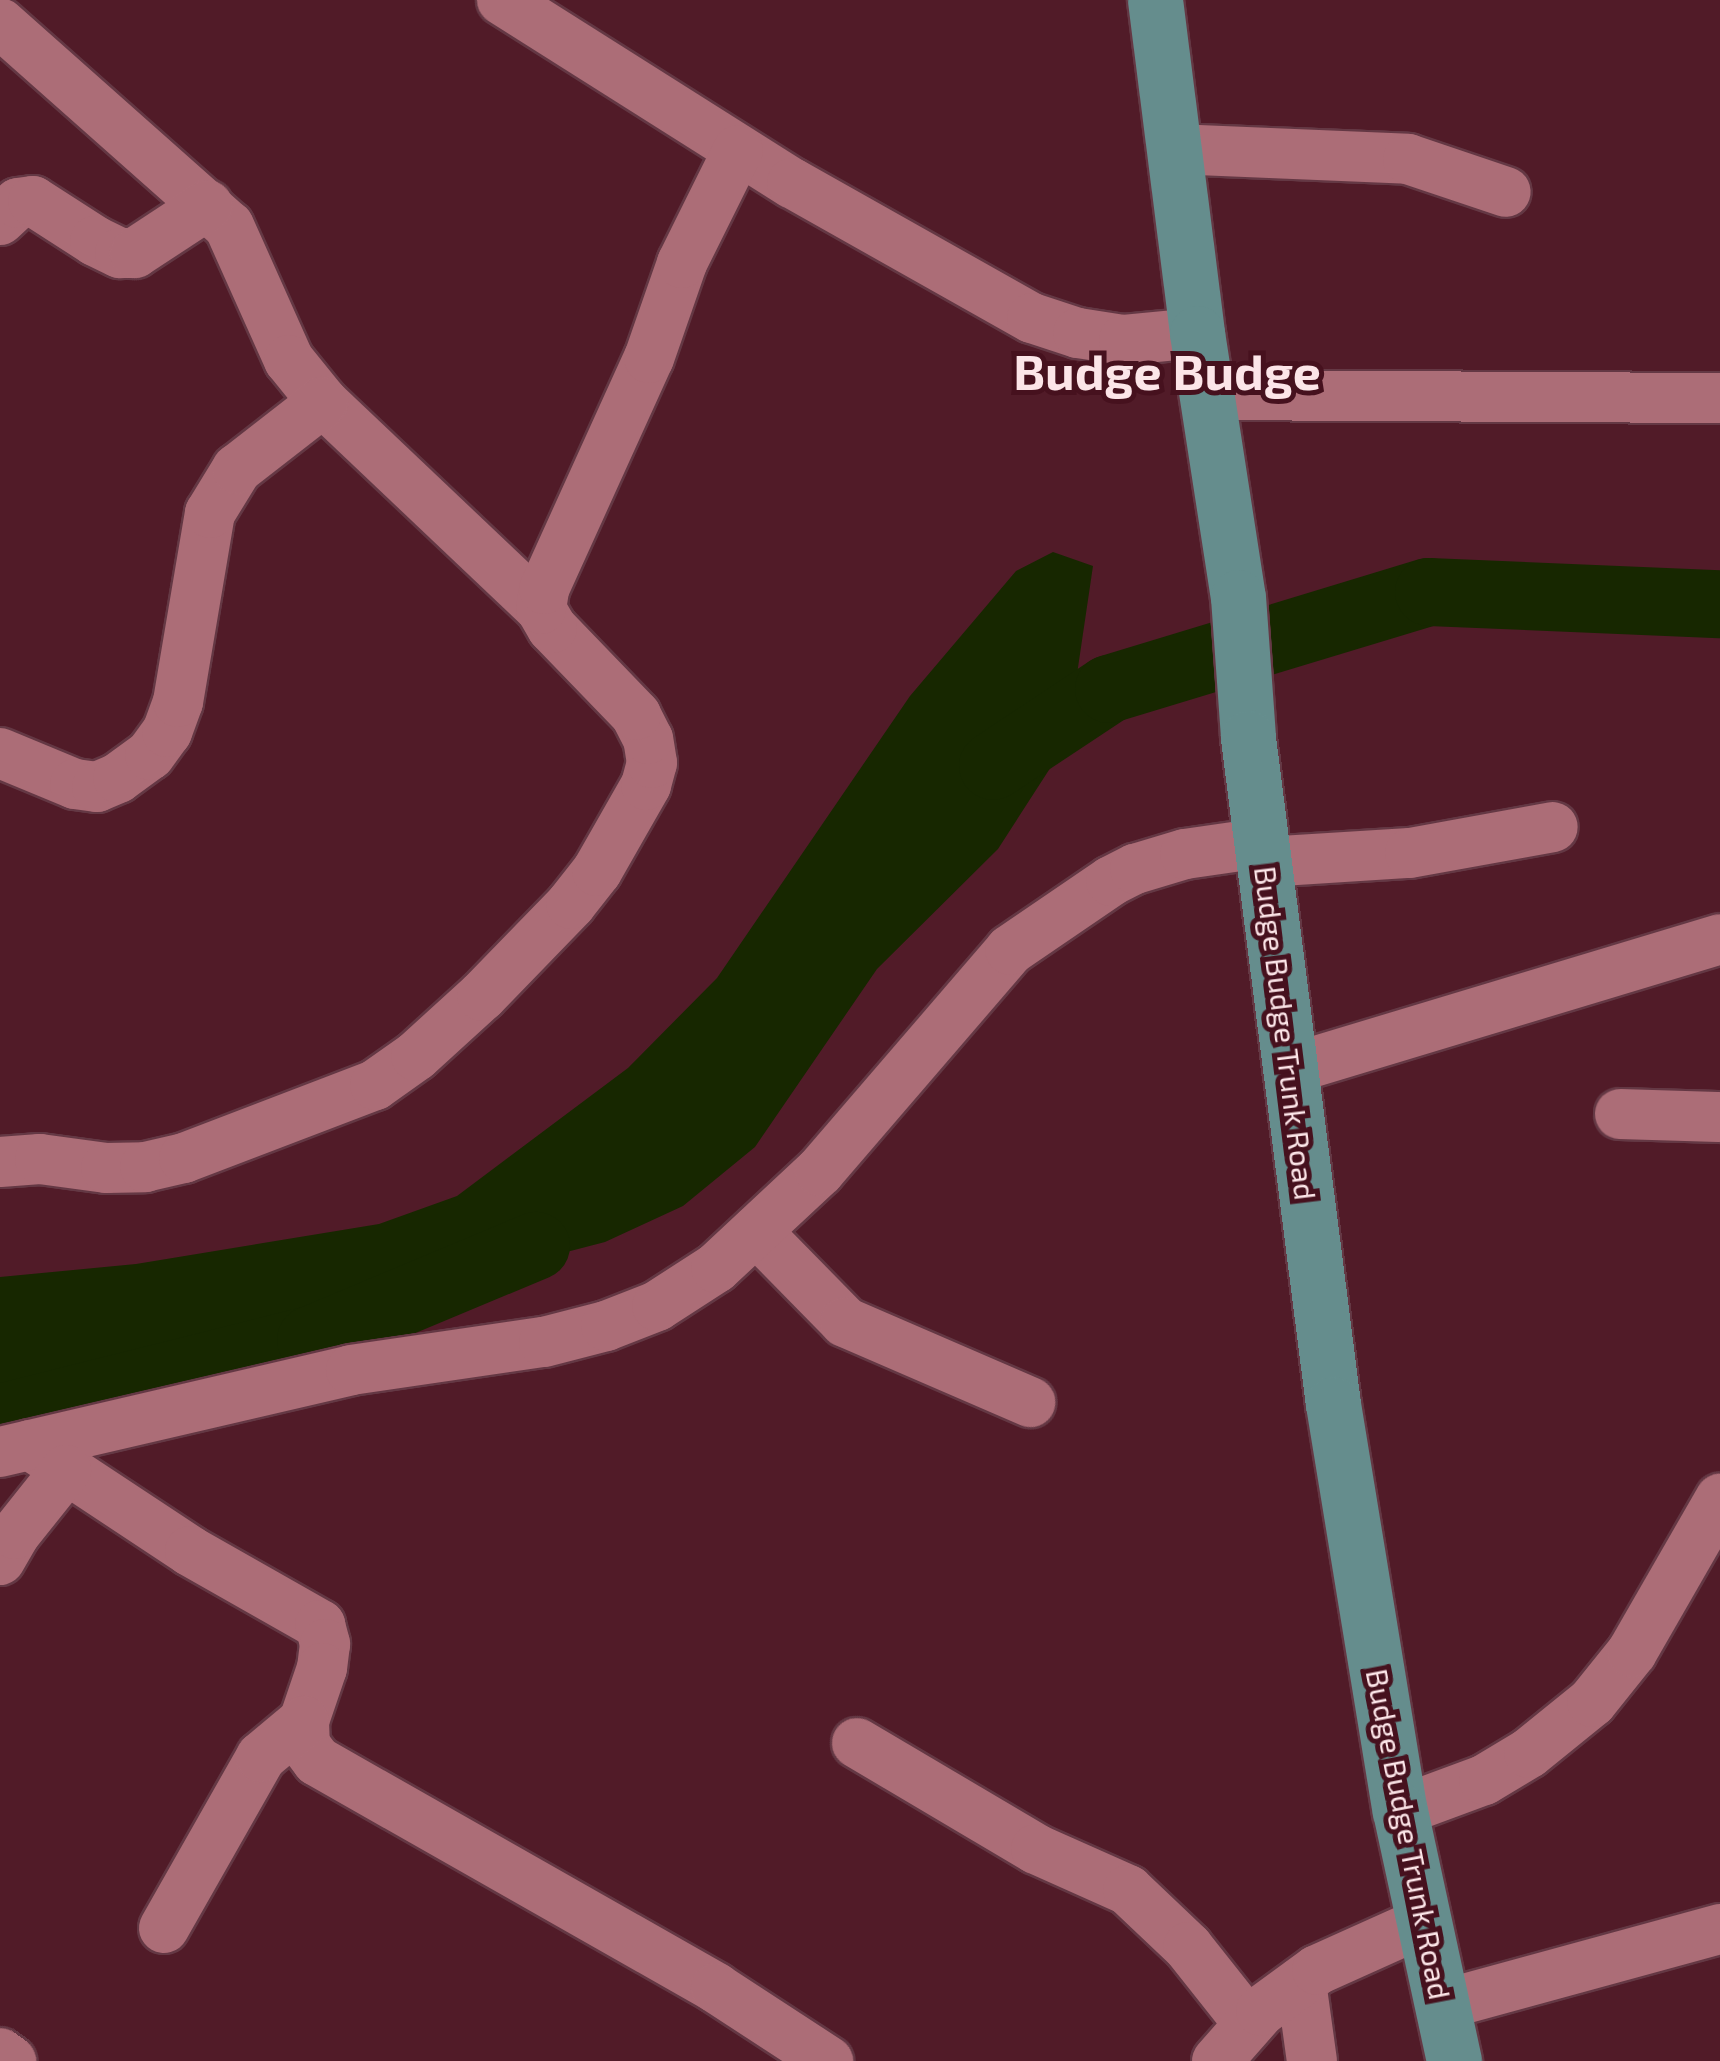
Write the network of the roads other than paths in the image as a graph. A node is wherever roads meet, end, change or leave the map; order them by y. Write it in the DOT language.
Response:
graph roads {
  1 [pos="502,0"];
  2 [pos="1155,0"];
  3 [pos="0,23"];
  4 [pos="738,150"];
  5 [pos="1174,150"];
  6 [pos="1506,192"];
  7 [pos="208,204"];
  8 [pos="0,220"];
  9 [pos="1197,333"];
  10 [pos="1207,395"];
  11 [pos="1720,398"];
  12 [pos="323,402"];
  13 [pos="541,609"];
  14 [pos="0,753"];
  15 [pos="1554,828"];
  16 [pos="1263,852"];
  17 [pos="1720,939"];
  18 [pos="1290,1069"];
  19 [pos="1620,1114"];
  20 [pos="1720,1117"];
  21 [pos="0,1162"];
  22 [pos="756,1232"];
  23 [pos="1030,1402"];
  24 [pos="32,1456"];
  25 [pos="1720,1499"];
  26 [pos="0,1560"];
  27 [pos="304,1720"];
  28 [pos="857,1743"];
  29 [pos="1400,1812"];
  30 [pos="1424,1922"];
  31 [pos="164,1928"];
  32 [pos="1720,1928"];
  33 [pos="1302,1982"];
  34 [pos="1442,2005"];
  35 [pos="1249,2024"];
  36 [pos="0,2053"];
  37 [pos="11,2061"];
  38 [pos="828,2061"];
  39 [pos="1216,2061"];
  40 [pos="1312,2061"];
  41 [pos="1454,2061"];
  1 -- 4 [label="street"];
  2 -- 5 [label="main road, Budge Budge Trunk Road"];
  3 -- 7 [label="street"];
  4 -- 9 [label="street"];
  4 -- 13 [label="street"];
  5 -- 6 [label="street"];
  5 -- 9 [label="main road, Budge Budge Trunk Road"];
  7 -- 8 [label="street"];
  7 -- 12 [label="street"];
  9 -- 10 [label="main road, Budge Budge Trunk Road"];
  10 -- 11 [label="street"];
  10 -- 16 [label="main road, Budge Budge Trunk Road"];
  12 -- 13 [label="street"];
  12 -- 14 [label="street"];
  13 -- 21 [label="street"];
  15 -- 16 [label="street"];
  16 -- 18 [label="main road, Budge Budge Trunk Road"];
  16 -- 22 [label="street"];
  17 -- 18 [label="street"];
  18 -- 29 [label="main road, Budge Budge Trunk Road"];
  19 -- 20 [label="street"];
  22 -- 23 [label="street"];
  22 -- 24 [label="street"];
  24 -- 26 [label="street"];
  24 -- 27 [label="street"];
  25 -- 29 [label="street"];
  27 -- 31 [label="street"];
  27 -- 38 [label="street"];
  28 -- 35 [label="street"];
  29 -- 30 [label="main road, Budge Budge Trunk Road"];
  30 -- 33 [label="street"];
  30 -- 34 [label="main road, Budge Budge Trunk Road"];
  32 -- 34 [label="street"];
  33 -- 35 [label="street"];
  33 -- 40 [label="street"];
  34 -- 41 [label="main road, Budge Budge Trunk Road"];
  35 -- 39 [label="street"];
  36 -- 37 [label="street"];
}
